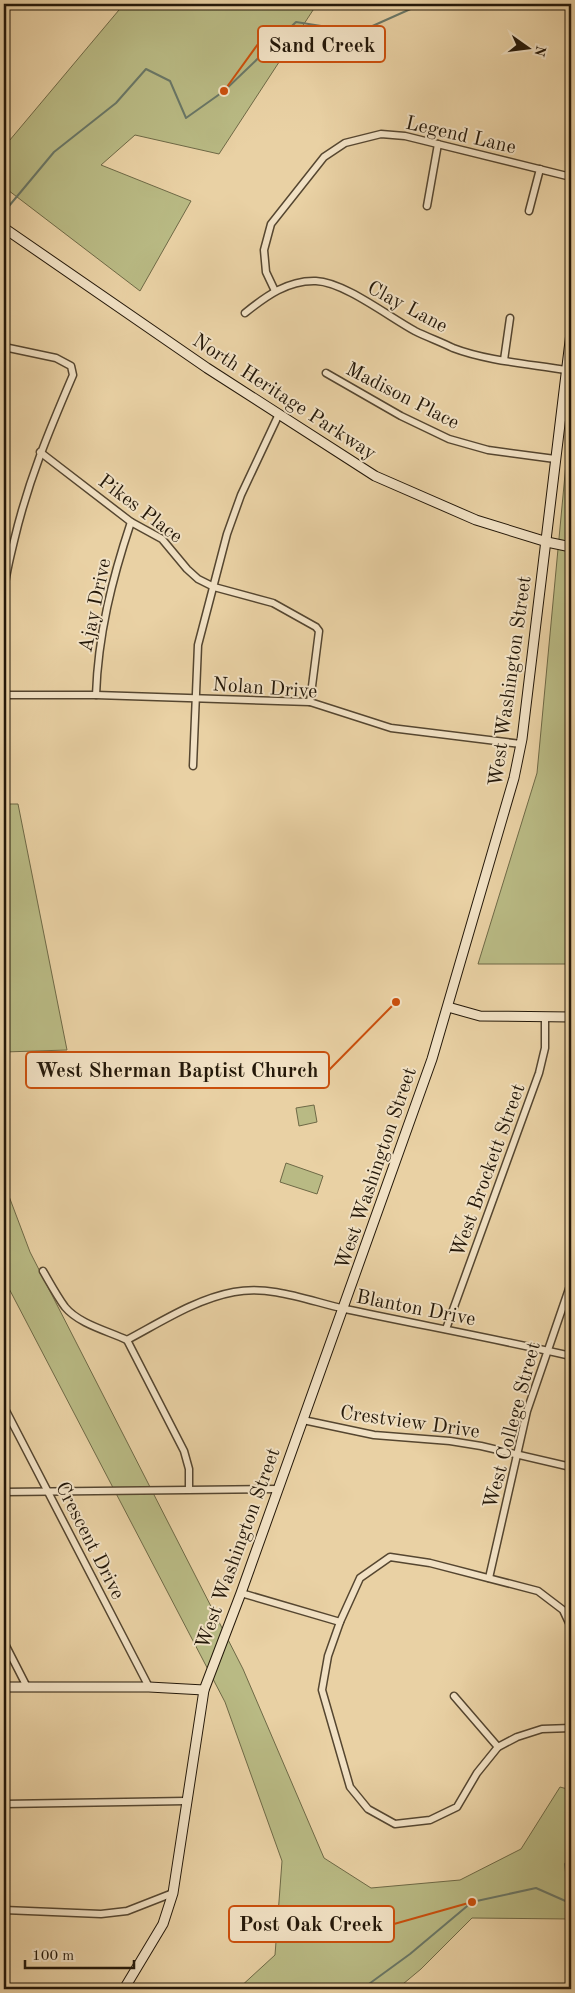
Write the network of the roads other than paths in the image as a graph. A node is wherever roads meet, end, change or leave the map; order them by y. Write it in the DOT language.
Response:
graph roads {
  1 [pos="438,144"];
  2 [pos="540,168"];
  3 [pos="571,177"];
  4 [pos="428,206"];
  5 [pos="529,211"];
  6 [pos="4,228"];
  7 [pos="275,291"];
  8 [pos="245,313"];
  9 [pos="510,318"];
  10 [pos="571,333"];
  11 [pos="4,347"];
  12 [pos="504,360"];
  13 [pos="566,370"];
  14 [pos="326,373"];
  15 [pos="279,414"];
  16 [pos="40,452"];
  17 [pos="555,459"];
  18 [pos="131,522"];
  19 [pos="547,542"];
  20 [pos="571,547"];
  21 [pos="214,587"];
  22 [pos="4,594"];
  23 [pos="4,695"];
  24 [pos="96,695"];
  25 [pos="196,699"];
  26 [pos="310,702"];
  27 [pos="521,744"];
  28 [pos="193,766"];
  29 [pos="448,1007"];
  30 [pos="571,1017"];
  31 [pos="545,1018"];
  32 [pos="42,1271"];
  33 [pos="571,1283"];
  34 [pos="343,1309"];
  35 [pos="446,1329"];
  36 [pos="127,1340"];
  37 [pos="547,1350"];
  38 [pos="571,1356"];
  39 [pos="4,1407"];
  40 [pos="303,1420"];
  41 [pos="517,1455"];
  42 [pos="571,1466"];
  43 [pos="189,1488"];
  44 [pos="278,1488"];
  45 [pos="4,1492"];
  46 [pos="48,1492"];
  47 [pos="490,1578"];
  48 [pos="241,1592"];
  49 [pos="340,1622"];
  50 [pos="571,1627"];
  51 [pos="4,1642"];
  52 [pos="4,1687"];
  53 [pos="28,1687"];
  54 [pos="149,1687"];
  55 [pos="204,1690"];
  56 [pos="454,1696"];
  57 [pos="571,1728"];
  58 [pos="498,1747"];
  59 [pos="186,1801"];
  60 [pos="4,1804"];
  61 [pos="173,1893"];
  62 [pos="4,1910"];
  63 [pos="124,1989"];
  1 -- 2 [label="street, Legend Lane"];
  1 -- 4 [label="street"];
  1 -- 7 [label="street, Legend Lane"];
  2 -- 3 [label="street, Legend Lane"];
  2 -- 5 [label="street"];
  6 -- 15 [label="street, North Heritage Parkway"];
  7 -- 8 [label="street, Clay Lane"];
  7 -- 12 [label="street, Clay Lane"];
  9 -- 12 [label="street"];
  10 -- 13 [label="street, West Washington Street"];
  11 -- 16 [label="street"];
  12 -- 13 [label="street, Clay Lane"];
  13 -- 17 [label="street, West Washington Street"];
  14 -- 17 [label="street, Madison Place"];
  15 -- 19 [label="street, North Heritage Parkway"];
  15 -- 21 [label="street"];
  16 -- 18 [label="street, Pikes Place"];
  16 -- 22 [label="street"];
  17 -- 19 [label="street, West Washington Street"];
  18 -- 21 [label="street, Pikes Place"];
  18 -- 24 [label="street, Ajay Drive"];
  19 -- 20 [label="street, North Heritage Parkway"];
  19 -- 27 [label="street, West Washington Street"];
  21 -- 25 [label="street"];
  21 -- 26 [label="street, Pikes Place"];
  23 -- 24 [label="street, Nolan Drive"];
  24 -- 25 [label="street, Nolan Drive"];
  25 -- 26 [label="street, Nolan Drive"];
  25 -- 28 [label="street"];
  26 -- 27 [label="street, Nolan Drive"];
  27 -- 29 [label="street, West Washington Street"];
  29 -- 31 [label="street"];
  29 -- 34 [label="street, West Washington Street"];
  30 -- 31 [label="street"];
  31 -- 35 [label="street, West Brockett Street"];
  32 -- 36 [label="street"];
  33 -- 37 [label="street, West College Street"];
  34 -- 35 [label="street, Blanton Drive"];
  34 -- 36 [label="street, Blanton Drive"];
  34 -- 40 [label="street, West Washington Street"];
  35 -- 37 [label="street, Blanton Drive"];
  36 -- 43 [label="street"];
  37 -- 38 [label="street, Blanton Drive"];
  37 -- 41 [label="street, West College Street"];
  39 -- 46 [label="street, Crescent Drive"];
  40 -- 41 [label="street, Crestview Drive"];
  40 -- 44 [label="street, West Washington Street"];
  41 -- 42 [label="street, Crestview Drive"];
  41 -- 47 [label="street, West College Street"];
  43 -- 44 [label="street"];
  43 -- 46 [label="street"];
  44 -- 48 [label="street, West Washington Street"];
  45 -- 46 [label="street"];
  46 -- 54 [label="street, Crescent Drive"];
  47 -- 49 [label="street"];
  47 -- 50 [label="street"];
  48 -- 49 [label="street"];
  48 -- 55 [label="street, West Washington Street"];
  49 -- 58 [label="street"];
  51 -- 53 [label="street"];
  52 -- 53 [label="street"];
  53 -- 54 [label="street"];
  54 -- 55 [label="street"];
  55 -- 59 [label="street, West Washington Street"];
  56 -- 58 [label="street"];
  57 -- 58 [label="street"];
  59 -- 60 [label="street"];
  59 -- 61 [label="street, West Washington Street"];
  61 -- 62 [label="street"];
  61 -- 63 [label="street, West Washington Street"];
}
